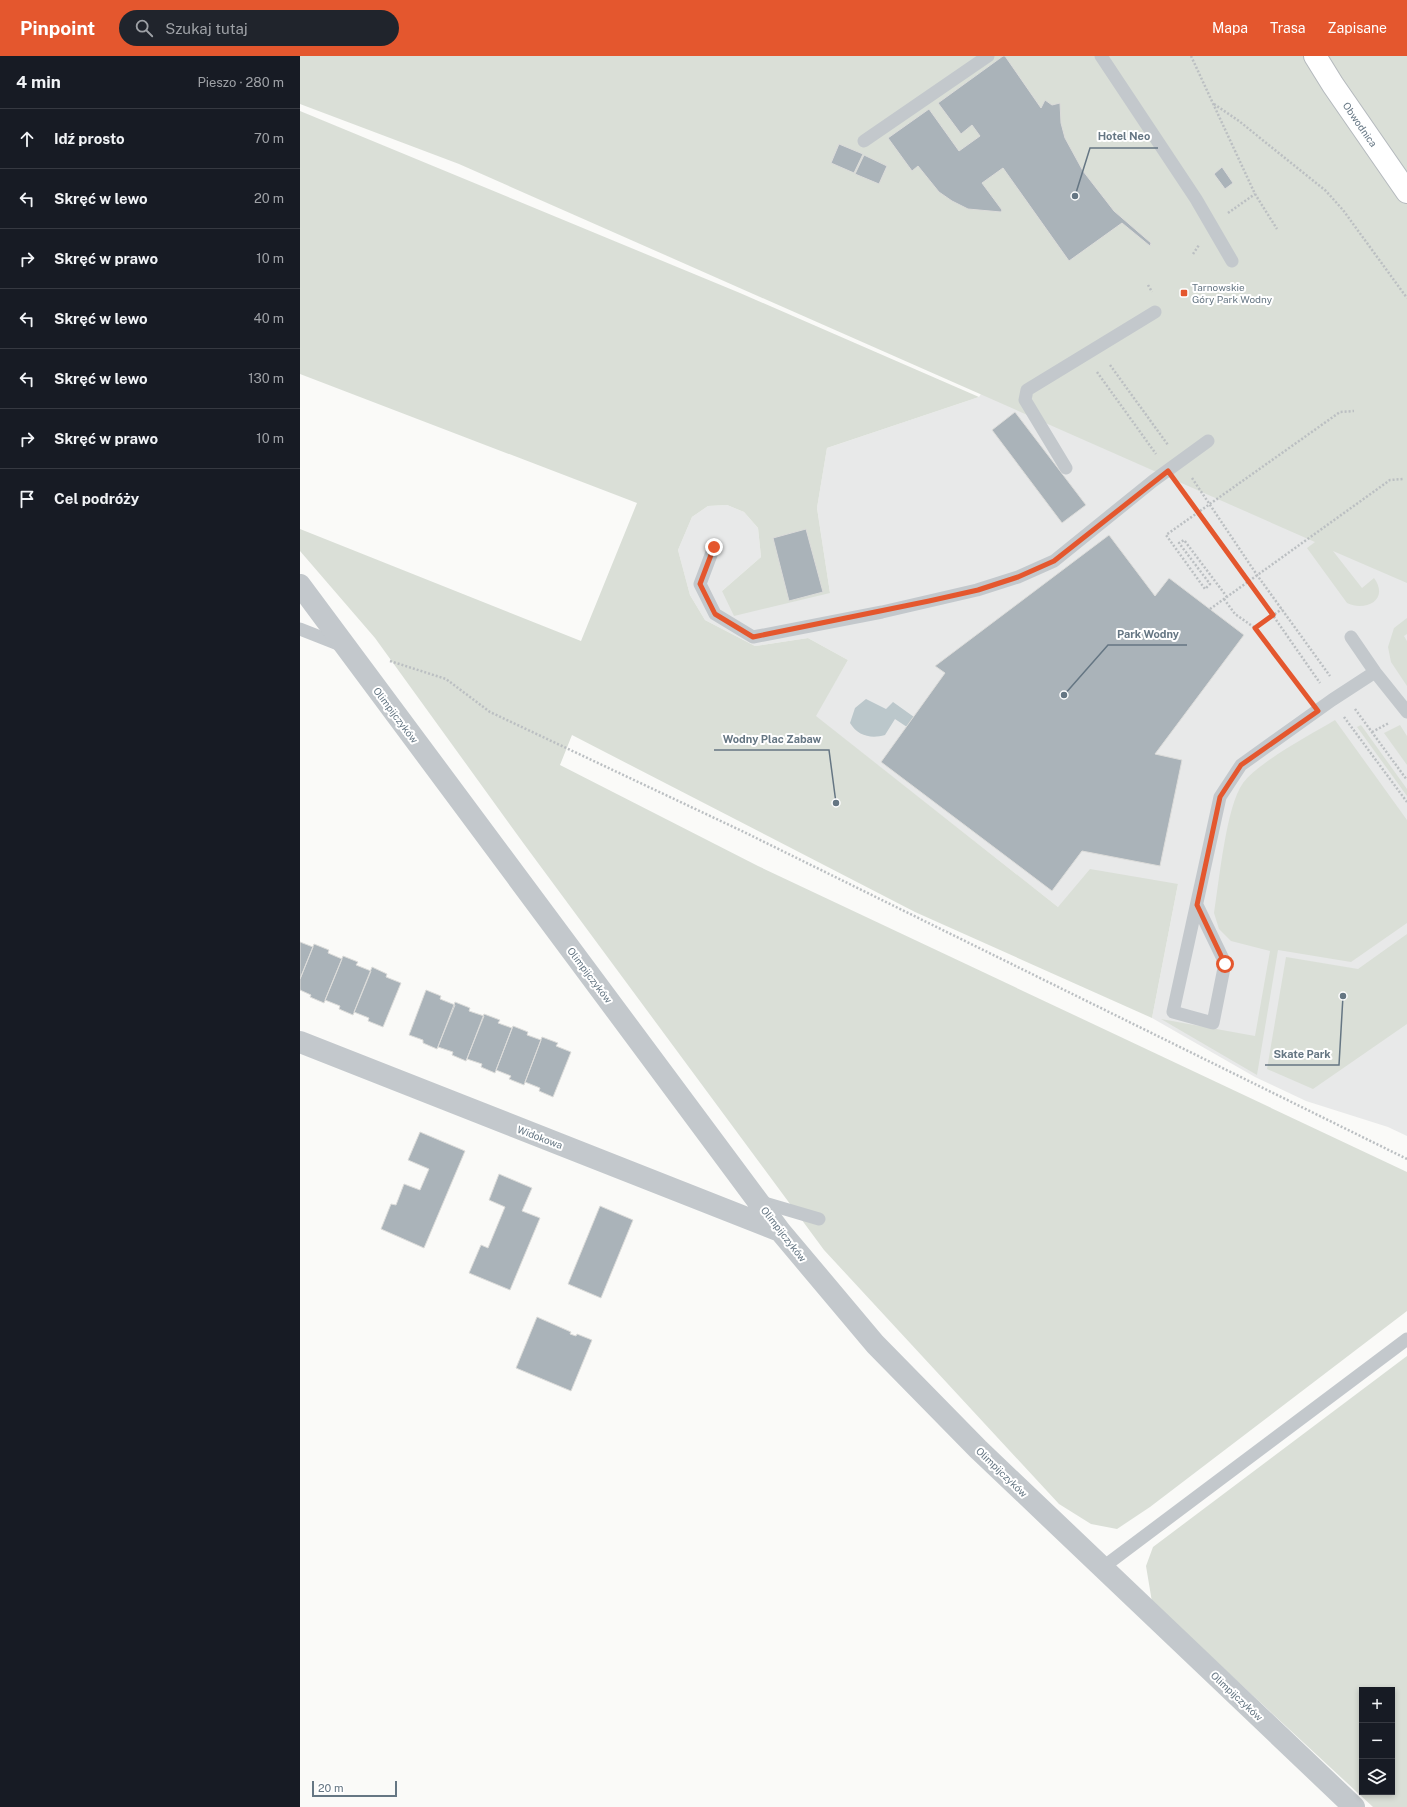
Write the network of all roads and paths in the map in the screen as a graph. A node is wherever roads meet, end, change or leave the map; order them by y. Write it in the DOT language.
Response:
graph roads {
  1 [pos="988,56"];
  2 [pos="1101,56"];
  3 [pos="1191,56"];
  4 [pos="1315,56"];
  5 [pos="1214,104"];
  6 [pos="864,141"];
  7 [pos="1407,192"];
  8 [pos="1255,194"];
  9 [pos="1222,217"];
  10 [pos="1277,229"];
  11 [pos="1232,261"];
  12 [pos="1407,298"];
  13 [pos="1155,312"];
  14 [pos="1098,347"];
  15 [pos="1084,356"];
  16 [pos="1354,411"];
  17 [pos="1208,441"];
  18 [pos="1181,462"];
  19 [pos="1066,468"];
  20 [pos="1168,471"];
  21 [pos="1403,479"];
  22 [pos="1209,504"];
  23 [pos="1198,511"];
  24 [pos="714,547"];
  25 [pos="1257,575"];
  26 [pos="1249,581"];
  27 [pos="300,585"];
  28 [pos="1225,598"];
  29 [pos="1210,609"];
  30 [pos="1282,609"];
  31 [pos="1273,615"];
  32 [pos="1255,628"];
  33 [pos="300,629"];
  34 [pos="1352,637"];
  35 [pos="346,647"];
  36 [pos="389,661"];
  37 [pos="1375,672"];
  38 [pos="1332,678"];
  39 [pos="1322,686"];
  40 [pos="1353,707"];
  41 [pos="1318,711"];
  42 [pos="1407,712"];
  43 [pos="1341,713"];
  44 [pos="1390,722"];
  45 [pos="1372,732"];
  46 [pos="1407,780"];
  47 [pos="1407,802"];
  48 [pos="1197,905"];
  49 [pos="300,1042"];
  50 [pos="1407,1159"];
  51 [pos="757,1200"];
  52 [pos="819,1220"];
  53 [pos="780,1231"];
  54 [pos="1407,1339"];
  55 [pos="1102,1568"];
  56 [pos="1354,1807"];
  1 -- 6 [label="lane"];
  2 -- 11 [label="lane"];
  3 -- 5 [label="path"];
  4 -- 7 [label="highway, Obwodnica"];
  5 -- 8 [label="path"];
  5 -- 12 [label="path"];
  8 -- 9 [label="path"];
  8 -- 10 [label="path"];
  13 -- 14 [label="lane"];
  14 -- 15 [label="lane"];
  14 -- 18 [label="path"];
  15 -- 19 [label="lane"];
  15 -- 20 [label="path"];
  16 -- 22 [label="path"];
  17 -- 18 [label="lane"];
  18 -- 20 [label="lane"];
  18 -- 22 [label="path"];
  20 -- 23 [label="path"];
  20 -- 24 [label="lane"];
  21 -- 25 [label="path"];
  22 -- 23 [label="path"];
  22 -- 25 [label="path"];
  23 -- 26 [label="path"];
  23 -- 28 [label="path"];
  25 -- 26 [label="path"];
  25 -- 30 [label="path"];
  26 -- 28 [label="path"];
  26 -- 31 [label="path"];
  27 -- 35 [label="street, Olimpijczyków"];
  28 -- 29 [label="path"];
  28 -- 32 [label="path"];
  30 -- 31 [label="path"];
  30 -- 38 [label="path"];
  31 -- 32 [label="path"];
  31 -- 39 [label="path"];
  32 -- 41 [label="path"];
  33 -- 35 [label="lane"];
  34 -- 37 [label="lane"];
  35 -- 51 [label="street, Olimpijczyków"];
  36 -- 50 [label="path"];
  37 -- 41 [label="lane"];
  37 -- 42 [label="lane"];
  40 -- 45 [label="path"];
  41 -- 48 [label="lane"];
  43 -- 47 [label="path"];
  44 -- 45 [label="path"];
  45 -- 46 [label="path"];
  48 -- 48 [label="lane"];
  49 -- 53 [label="street, Widokowa"];
  51 -- 52 [label="lane"];
  51 -- 53 [label="street, Olimpijczyków"];
  53 -- 55 [label="street, Olimpijczyków"];
  54 -- 55 [label="lane"];
  55 -- 56 [label="street, Olimpijczyków"];
}
